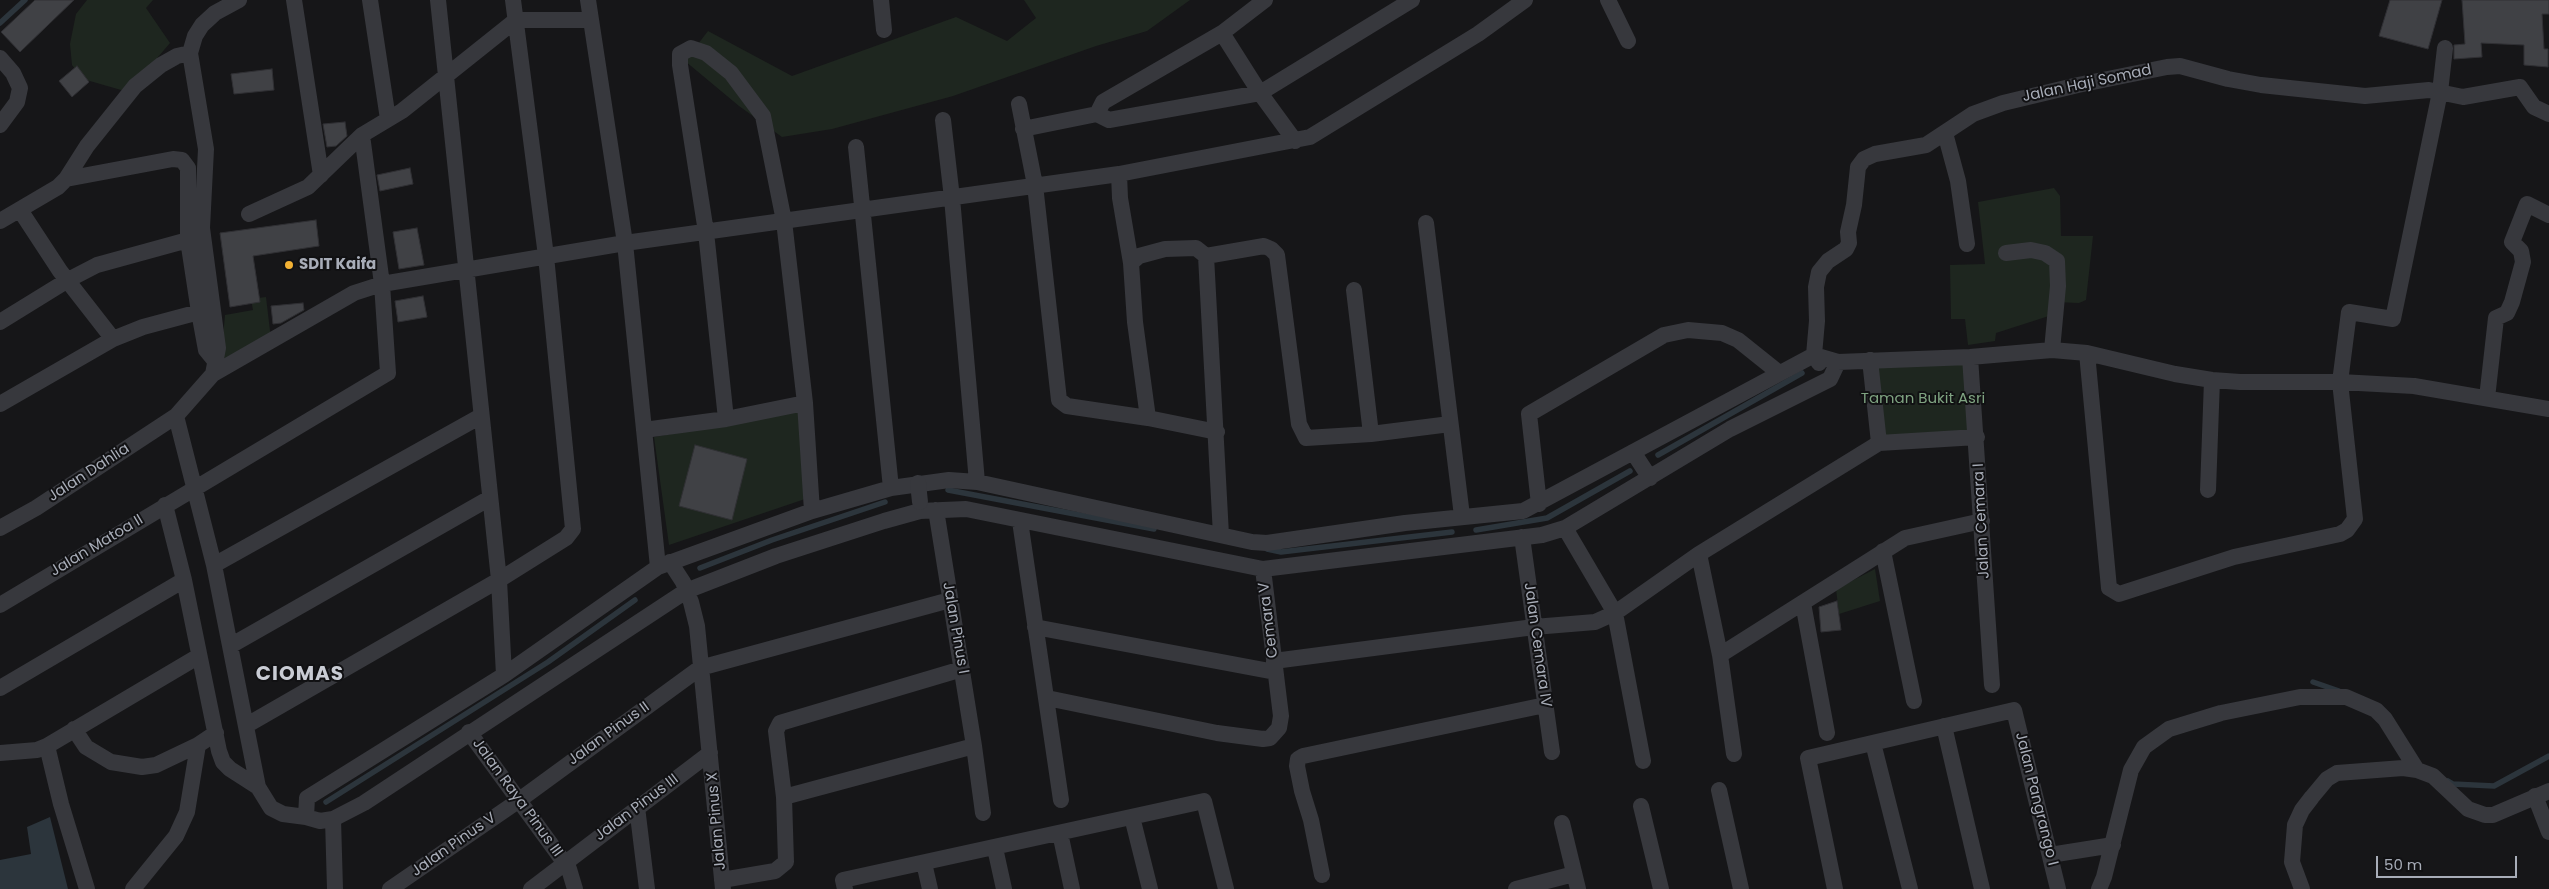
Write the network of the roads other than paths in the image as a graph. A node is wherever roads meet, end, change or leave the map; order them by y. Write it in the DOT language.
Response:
graph roads {
  1 [pos="239,0"];
  2 [pos="294,0"];
  3 [pos="370,0"];
  4 [pos="438,0"];
  5 [pos="513,0"];
  6 [pos="588,0"];
  7 [pos="881,0"];
  8 [pos="1265,0"];
  9 [pos="1412,0"];
  10 [pos="1525,0"];
  11 [pos="1608,0"];
  12 [pos="516,20"];
  13 [pos="591,20"];
  14 [pos="884,30"];
  15 [pos="1222,33"];
  16 [pos="1628,40"];
  17 [pos="2445,48"];
  18 [pos="190,53"];
  19 [pos="0,58"];
  20 [pos="445,76"];
  21 [pos="2440,92"];
  22 [pos="1260,93"];
  23 [pos="1019,104"];
  24 [pos="1097,114"];
  25 [pos="2549,114"];
  26 [pos="388,119"];
  27 [pos="943,120"];
  28 [pos="0,125"];
  29 [pos="1024,129"];
  30 [pos="1945,133"];
  31 [pos="362,135"];
  32 [pos="1295,141"];
  33 [pos="856,147"];
  34 [pos="321,175"];
  35 [pos="66,180"];
  36 [pos="1035,185"];
  37 [pos="1119,186"];
  38 [pos="952,198"];
  39 [pos="864,209"];
  40 [pos="20,210"];
  41 [pos="249,214"];
  42 [pos="2549,215"];
  43 [pos="0,221"];
  44 [pos="784,221"];
  45 [pos="1426,223"];
  46 [pos="706,232"];
  47 [pos="188,240"];
  48 [pos="624,243"];
  49 [pos="1967,244"];
  50 [pos="2006,253"];
  51 [pos="546,256"];
  52 [pos="1206,256"];
  53 [pos="1131,263"];
  54 [pos="466,269"];
  55 [pos="68,280"];
  56 [pos="382,284"];
  57 [pos="1354,290"];
  58 [pos="199,312"];
  59 [pos="0,322"];
  60 [pos="112,339"];
  61 [pos="2052,350"];
  62 [pos="2087,353"];
  63 [pos="1814,354"];
  64 [pos="1970,357"];
  65 [pos="1870,360"];
  66 [pos="1838,362"];
  67 [pos="214,368"];
  68 [pos="1778,372"];
  69 [pos="1830,379"];
  70 [pos="2212,380"];
  71 [pos="2340,382"];
  72 [pos="3,397"];
  73 [pos="2487,398"];
  74 [pos="805,403"];
  75 [pos="2549,409"];
  76 [pos="176,416"];
  77 [pos="481,416"];
  78 [pos="1148,418"];
  79 [pos="726,419"];
  80 [pos="1450,424"];
  81 [pos="644,430"];
  82 [pos="1217,432"];
  83 [pos="1371,434"];
  84 [pos="1977,437"];
  85 [pos="1879,443"];
  86 [pos="1641,465"];
  87 [pos="977,482"];
  88 [pos="916,484"];
  89 [pos="194,487"];
  90 [pos="891,488"];
  91 [pos="2208,490"];
  92 [pos="490,498"];
  93 [pos="165,504"];
  94 [pos="1539,504"];
  95 [pos="925,508"];
  96 [pos="812,511"];
  97 [pos="1462,516"];
  98 [pos="1020,520"];
  99 [pos="1982,521"];
  100 [pos="0,528"];
  101 [pos="1565,528"];
  102 [pos="1221,535"];
  103 [pos="1522,537"];
  104 [pos="1884,551"];
  105 [pos="1700,554"];
  106 [pos="214,565"];
  107 [pos="1263,569"];
  108 [pos="674,574"];
  109 [pos="184,580"];
  110 [pos="499,580"];
  111 [pos="950,600"];
  112 [pos="1803,603"];
  113 [pos="0,605"];
  114 [pos="1615,613"];
  115 [pos="1035,627"];
  116 [pos="1534,627"];
  117 [pos="230,646"];
  118 [pos="1720,655"];
  119 [pos="199,656"];
  120 [pos="1274,666"];
  121 [pos="700,668"];
  122 [pos="962,669"];
  123 [pos="504,674"];
  124 [pos="1992,685"];
  125 [pos="0,688"];
  126 [pos="1047,698"];
  127 [pos="1914,701"];
  128 [pos="1545,705"];
  129 [pos="247,725"];
  130 [pos="1944,726"];
  131 [pos="74,729"];
  132 [pos="469,732"];
  133 [pos="216,733"];
  134 [pos="1827,733"];
  135 [pos="1873,743"];
  136 [pos="198,745"];
  137 [pos="46,746"];
  138 [pos="974,746"];
  139 [pos="1552,752"];
  140 [pos="0,753"];
  141 [pos="710,753"];
  142 [pos="1734,754"];
  143 [pos="1643,761"];
  144 [pos="2418,770"];
  145 [pos="258,787"];
  146 [pos="1719,790"];
  147 [pos="2542,793"];
  148 [pos="784,797"];
  149 [pos="1061,800"];
  150 [pos="518,801"];
  151 [pos="1641,806"];
  152 [pos="637,807"];
  153 [pos="983,813"];
  154 [pos="306,817"];
  155 [pos="1132,817"];
  156 [pos="333,819"];
  157 [pos="1562,823"];
  158 [pos="2549,832"];
  159 [pos="1060,833"];
  160 [pos="2112,845"];
  161 [pos="995,848"];
  162 [pos="2050,855"];
  163 [pos="924,863"];
  164 [pos="565,864"];
  165 [pos="1322,875"];
  166 [pos="1576,881"];
  167 [pos="722,884"];
  168 [pos="844,885"];
  169 [pos="87,889"];
  170 [pos="133,889"];
  171 [pos="335,889"];
  172 [pos="390,889"];
  173 [pos="531,889"];
  174 [pos="575,889"];
  175 [pos="646,889"];
  176 [pos="930,889"];
  177 [pos="1004,889"];
  178 [pos="1072,889"];
  179 [pos="1150,889"];
  180 [pos="1226,889"];
  181 [pos="1516,889"];
  182 [pos="1661,889"];
  183 [pos="1741,889"];
  184 [pos="1835,889"];
  185 [pos="1910,889"];
  186 [pos="1982,889"];
  187 [pos="2058,889"];
  188 [pos="2099,889"];
  189 [pos="2302,889"];
  1 -- 18 [label="street"];
  2 -- 34 [label="street"];
  3 -- 26 [label="street"];
  4 -- 20 [label="street"];
  5 -- 12 [label="street"];
  6 -- 13 [label="street, Jalan Pinus X"];
  7 -- 14 [label="street"];
  8 -- 15 [label="street"];
  9 -- 22 [label="street"];
  10 -- 32 [label="street, Jalan Dahlia"];
  11 -- 16 [label="street"];
  12 -- 13 [label="street"];
  12 -- 20 [label="street"];
  12 -- 51 [label="street"];
  13 -- 48 [label="street, Jalan Pinus X"];
  15 -- 22 [label="street"];
  15 -- 24 [label="street"];
  17 -- 21 [label="street"];
  18 -- 35 [label="street"];
  18 -- 67 [label="street"];
  19 -- 28 [label="street"];
  20 -- 26 [label="street"];
  20 -- 54 [label="street"];
  21 -- 25 [label="street, Jalan Haji Somad"];
  21 -- 30 [label="street, Jalan Haji Somad"];
  21 -- 71 [label="street"];
  22 -- 24 [label="street"];
  22 -- 32 [label="street"];
  23 -- 29 [label="street"];
  24 -- 29 [label="street"];
  26 -- 31 [label="street"];
  27 -- 38 [label="street"];
  29 -- 36 [label="street"];
  30 -- 49 [label="street"];
  30 -- 63 [label="street, Jalan Haji Somad"];
  31 -- 34 [label="street"];
  31 -- 56 [label="street"];
  32 -- 37 [label="street, Jalan Dahlia"];
  33 -- 39 [label="street"];
  34 -- 41 [label="street"];
  35 -- 40 [label="street"];
  35 -- 47 [label="street"];
  36 -- 37 [label="street, Jalan Dahlia"];
  36 -- 38 [label="street, Jalan Dahlia"];
  36 -- 78 [label="street"];
  37 -- 53 [label="street"];
  38 -- 39 [label="street, Jalan Dahlia"];
  38 -- 87 [label="street"];
  39 -- 44 [label="street, Jalan Dahlia"];
  39 -- 90 [label="street"];
  40 -- 43 [label="street"];
  40 -- 55 [label="street"];
  42 -- 73 [label="street"];
  44 -- 46 [label="street, Jalan Dahlia"];
  44 -- 46 [label="street"];
  44 -- 74 [label="street"];
  45 -- 80 [label="street"];
  46 -- 48 [label="street, Jalan Dahlia"];
  46 -- 79 [label="street"];
  47 -- 55 [label="street"];
  47 -- 58 [label="street"];
  48 -- 51 [label="street, Jalan Dahlia"];
  48 -- 81 [label="street, Jalan Pinus X"];
  50 -- 61 [label="street"];
  51 -- 54 [label="street, Jalan Dahlia"];
  51 -- 110 [label="street"];
  52 -- 53 [label="street"];
  52 -- 82 [label="street"];
  52 -- 83 [label="street"];
  53 -- 78 [label="street"];
  54 -- 56 [label="street, Jalan Dahlia"];
  54 -- 77 [label="street"];
  55 -- 59 [label="street"];
  55 -- 60 [label="street"];
  56 -- 67 [label="street, Jalan Dahlia"];
  56 -- 89 [label="street, Jalan Matoa II"];
  57 -- 83 [label="street"];
  58 -- 60 [label="street"];
  58 -- 67 [label="street"];
  60 -- 72 [label="street"];
  61 -- 62 [label="street"];
  61 -- 64 [label="street"];
  62 -- 70 [label="street"];
  62 -- 71 [label="street"];
  63 -- 66 [label="street"];
  63 -- 68 [label="street"];
  63 -- 69 [label="street"];
  64 -- 65 [label="street"];
  64 -- 84 [label="street, Jalan Cemara I"];
  65 -- 66 [label="street"];
  65 -- 85 [label="street"];
  66 -- 69 [label="street"];
  67 -- 76 [label="street, Jalan Dahlia"];
  68 -- 86 [label="street"];
  68 -- 94 [label="street"];
  69 -- 86 [label="street"];
  70 -- 71 [label="street"];
  70 -- 91 [label="street"];
  71 -- 73 [label="street"];
  73 -- 75 [label="street"];
  74 -- 79 [label="street"];
  74 -- 96 [label="street"];
  76 -- 89 [label="street"];
  76 -- 100 [label="street, Jalan Dahlia"];
  77 -- 92 [label="street"];
  77 -- 106 [label="street"];
  78 -- 82 [label="street"];
  79 -- 81 [label="street"];
  80 -- 83 [label="street"];
  80 -- 97 [label="street"];
  81 -- 108 [label="street, Jalan Pinus X"];
  82 -- 102 [label="street"];
  84 -- 85 [label="street"];
  84 -- 99 [label="street, Jalan Cemara I"];
  85 -- 105 [label="street"];
  86 -- 94 [label="street"];
  86 -- 101 [label="street"];
  87 -- 88 [label="street"];
  87 -- 102 [label="street"];
  88 -- 90 [label="street"];
  88 -- 95 [label="street, Jalan Pinus I, bridge"];
  89 -- 93 [label="street, Jalan Matoa II"];
  89 -- 106 [label="street"];
  90 -- 96 [label="street"];
  92 -- 110 [label="street"];
  92 -- 117 [label="street"];
  93 -- 109 [label="street"];
  93 -- 113 [label="street, Jalan Matoa II"];
  94 -- 97 [label="street"];
  95 -- 98 [label="street"];
  95 -- 108 [label="street"];
  95 -- 111 [label="street, Jalan Pinus I"];
  96 -- 108 [label="street"];
  97 -- 102 [label="street"];
  98 -- 107 [label="street"];
  98 -- 115 [label="street"];
  99 -- 104 [label="street"];
  99 -- 124 [label="street, Jalan Cemara I"];
  101 -- 103 [label="street"];
  101 -- 114 [label="street"];
  103 -- 107 [label="street"];
  103 -- 116 [label="street, Jalan Cemara IV"];
  104 -- 112 [label="street"];
  104 -- 127 [label="street"];
  105 -- 114 [label="street"];
  105 -- 118 [label="street"];
  106 -- 117 [label="street"];
  107 -- 120 [label="street, Cemara V"];
  108 -- 121 [label="street, Jalan Pinus X"];
  108 -- 123 [label="street"];
  108 -- 132 [label="street"];
  109 -- 119 [label="street"];
  109 -- 125 [label="street"];
  110 -- 123 [label="street"];
  110 -- 129 [label="street"];
  111 -- 121 [label="street"];
  111 -- 122 [label="street, Jalan Pinus I"];
  112 -- 118 [label="street"];
  112 -- 134 [label="street"];
  114 -- 116 [label="street"];
  114 -- 143 [label="street"];
  115 -- 120 [label="street"];
  115 -- 126 [label="street"];
  116 -- 120 [label="street"];
  116 -- 128 [label="street, Jalan Cemara IV"];
  117 -- 129 [label="street"];
  118 -- 142 [label="street"];
  119 -- 131 [label="street"];
  119 -- 133 [label="street"];
  120 -- 126 [label="street, Cemara V"];
  121 -- 141 [label="street, Jalan Pinus X"];
  121 -- 150 [label="street, Jalan Pinus II"];
  122 -- 138 [label="street, Jalan Pinus I"];
  122 -- 148 [label="street"];
  123 -- 154 [label="street"];
  126 -- 149 [label="street"];
  128 -- 139 [label="street, Jalan Cemara IV"];
  128 -- 165 [label="street"];
  129 -- 145 [label="street"];
  130 -- 135 [label="street"];
  130 -- 162 [label="street, Jalan Pangrango I"];
  130 -- 186 [label="street"];
  131 -- 136 [label="street"];
  131 -- 137 [label="street"];
  132 -- 150 [label="street, Jalan Raya Pinus III"];
  132 -- 156 [label="street"];
  133 -- 136 [label="street"];
  133 -- 145 [label="street"];
  135 -- 184 [label="street"];
  135 -- 185 [label="street"];
  136 -- 170 [label="street"];
  137 -- 140 [label="street"];
  137 -- 169 [label="street"];
  138 -- 148 [label="street"];
  138 -- 153 [label="street, Jalan Pinus I"];
  141 -- 152 [label="street, Jalan Pinus III"];
  141 -- 167 [label="street, Jalan Pinus X"];
  144 -- 147 [label="street"];
  144 -- 160 [label="street"];
  144 -- 189 [label="street"];
  145 -- 154 [label="street"];
  146 -- 183 [label="street"];
  147 -- 158 [label="street"];
  148 -- 167 [label="street"];
  150 -- 164 [label="street, Jalan Raya Pinus III"];
  150 -- 172 [label="street, Jalan Pinus V"];
  151 -- 182 [label="street"];
  152 -- 164 [label="street, Jalan Pinus III"];
  152 -- 175 [label="street"];
  154 -- 156 [label="street"];
  155 -- 159 [label="street"];
  155 -- 179 [label="street"];
  155 -- 180 [label="street"];
  156 -- 171 [label="street"];
  157 -- 166 [label="street"];
  159 -- 161 [label="street"];
  159 -- 178 [label="street"];
  160 -- 162 [label="street"];
  160 -- 188 [label="street"];
  161 -- 163 [label="street"];
  161 -- 177 [label="street"];
  162 -- 187 [label="street, Jalan Pangrango I"];
  163 -- 168 [label="street"];
  163 -- 176 [label="street"];
  164 -- 173 [label="street, Jalan Pinus III"];
  164 -- 174 [label="street, Jalan Raya Pinus III"];
  166 -- 181 [label="street"];
}
